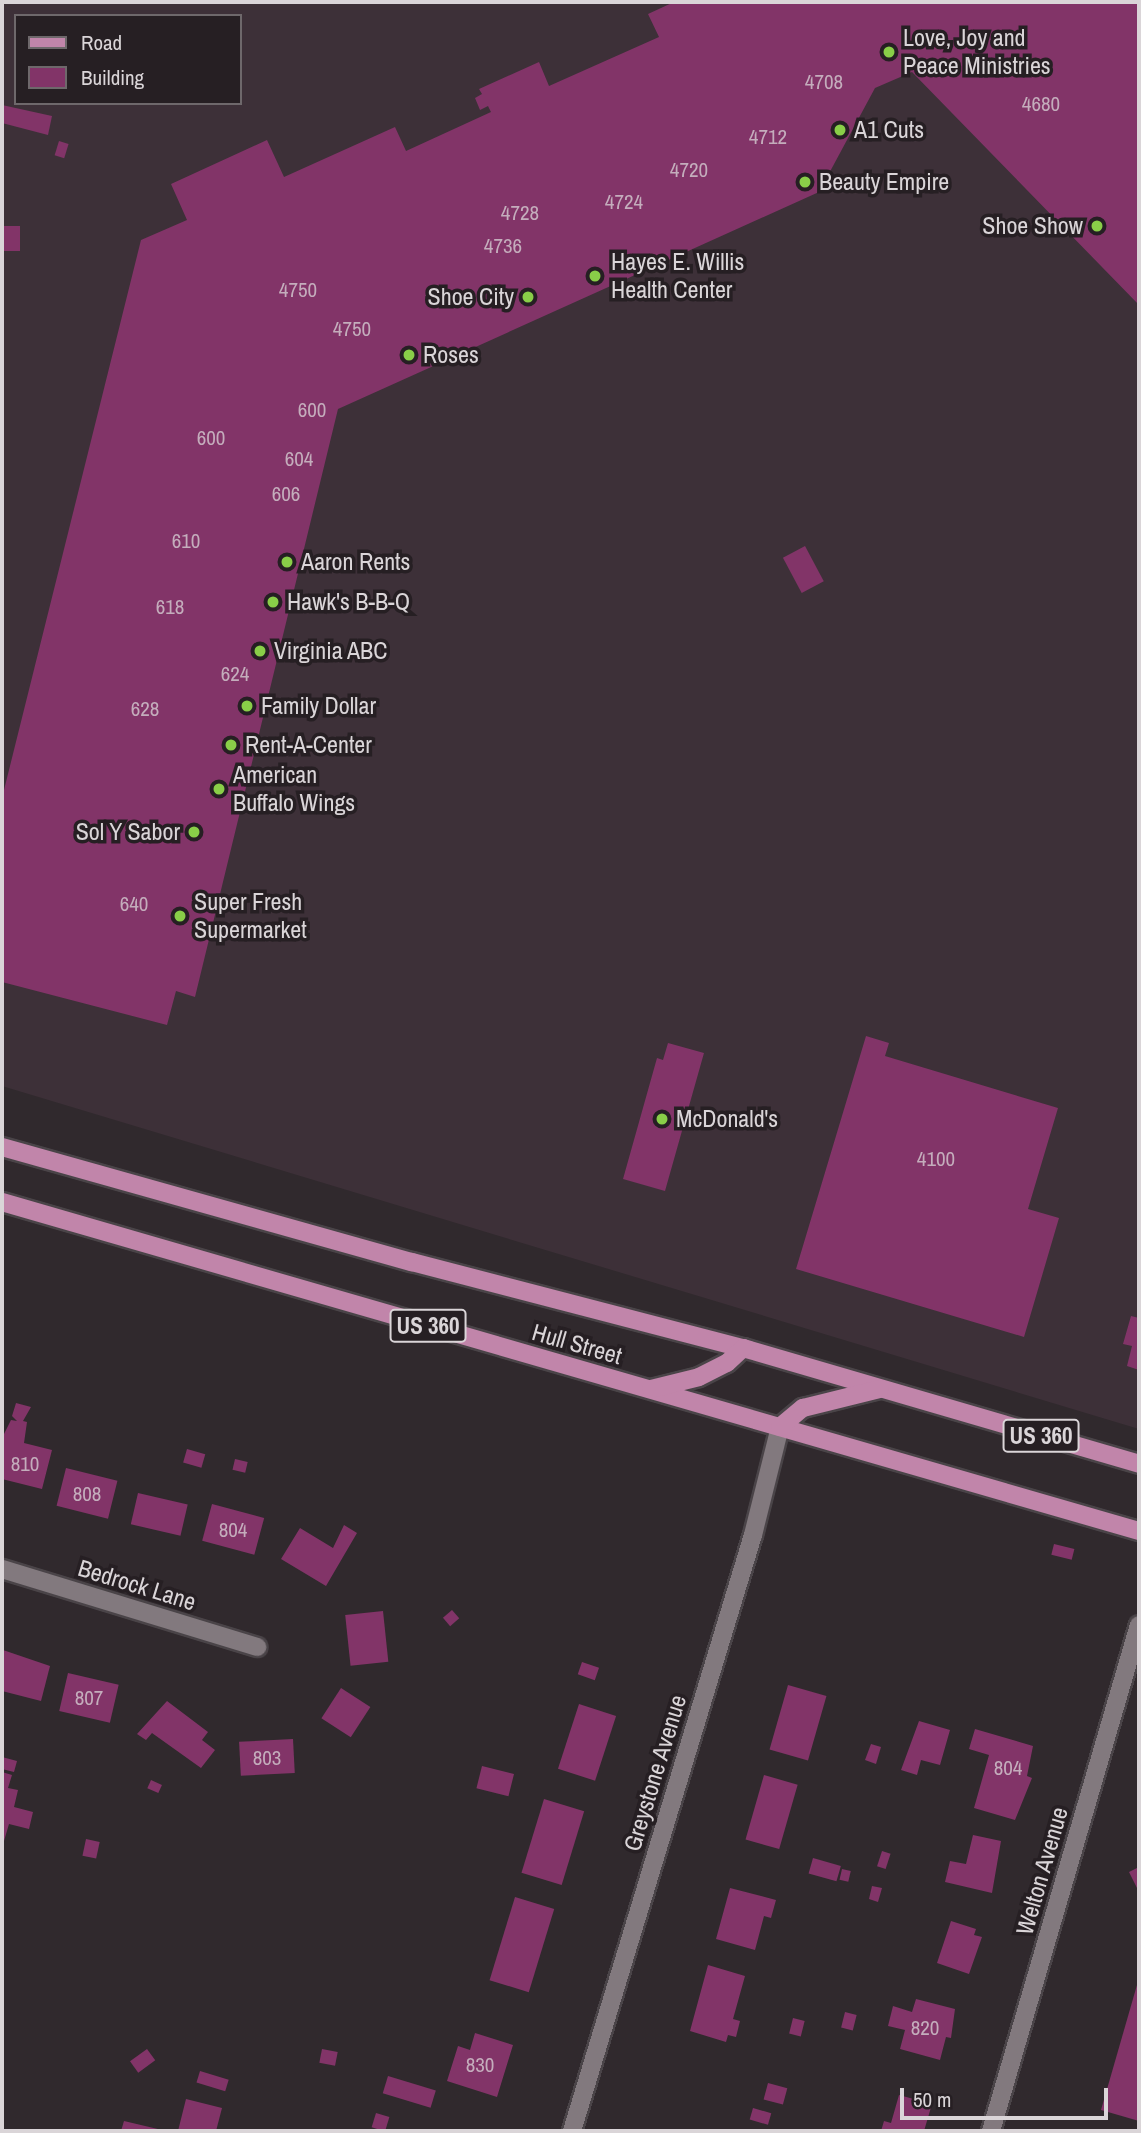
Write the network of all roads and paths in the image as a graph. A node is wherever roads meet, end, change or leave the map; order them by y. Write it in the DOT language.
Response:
graph roads {
  1 [pos="2,1147"];
  2 [pos="2,1202"];
  3 [pos="743,1348"];
  4 [pos="880,1389"];
  5 [pos="647,1390"];
  6 [pos="780,1427"];
  7 [pos="1139,1464"];
  8 [pos="1139,1531"];
  9 [pos="2,1569"];
  10 [pos="1139,1625"];
  11 [pos="257,1647"];
  12 [pos="572,2131"];
  13 [pos="991,2131"];
  1 -- 3 [label="main road, Hull Street / US 360"];
  2 -- 5 [label="main road, Hull Street / US 360"];
  3 -- 4 [label="main road, Hull Street / US 360"];
  3 -- 5 [label="main road"];
  4 -- 6 [label="main road"];
  4 -- 7 [label="main road, Hull Street / US 360"];
  5 -- 6 [label="main road, Hull Street / US 360"];
  6 -- 8 [label="main road, Hull Street / US 360"];
  6 -- 12 [label="street, Greystone Avenue"];
  9 -- 11 [label="street, Bedrock Lane"];
  10 -- 13 [label="street, Welton Avenue"];
}
